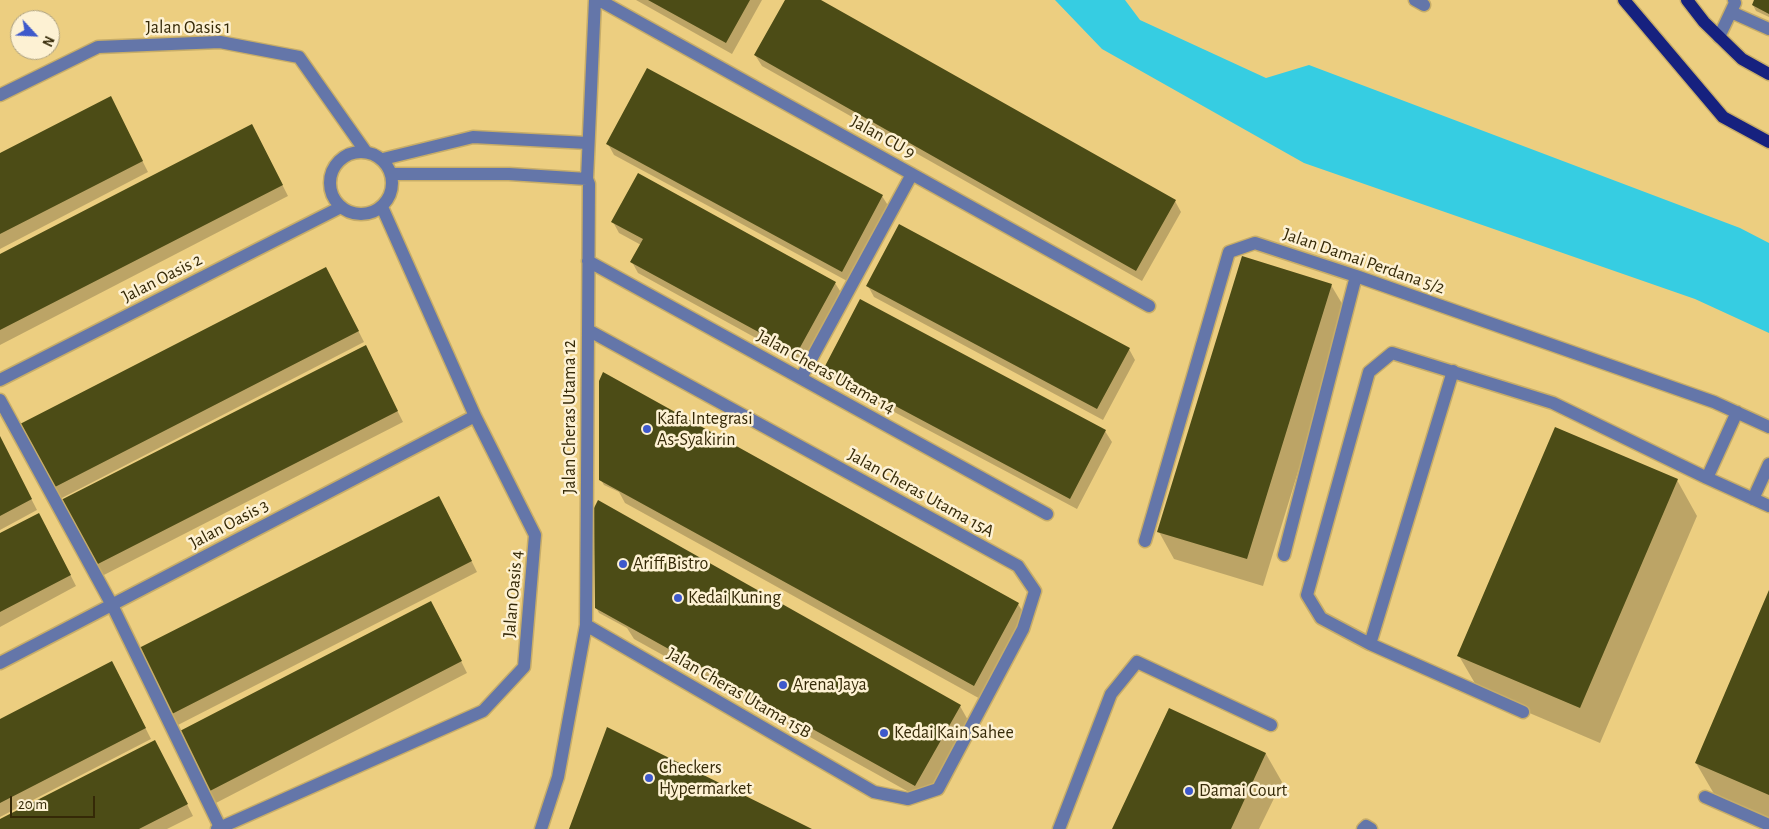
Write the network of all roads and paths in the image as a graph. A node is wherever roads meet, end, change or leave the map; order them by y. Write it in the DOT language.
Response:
graph roads {
  1 [pos="597,0"];
  2 [pos="1624,0"];
  3 [pos="1687,0"];
  4 [pos="1732,6"];
  5 [pos="1769,29"];
  6 [pos="1719,37"];
  7 [pos="1769,74"];
  8 [pos="0,95"];
  9 [pos="1769,142"];
  10 [pos="588,143"];
  11 [pos="366,152"];
  12 [pos="383,159"];
  13 [pos="392,174"];
  14 [pos="912,174"];
  15 [pos="587,179"];
  16 [pos="341,207"];
  17 [pos="382,207"];
  18 [pos="588,261"];
  19 [pos="1356,276"];
  20 [pos="1149,306"];
  21 [pos="588,330"];
  22 [pos="1453,372"];
  23 [pos="801,378"];
  24 [pos="0,380"];
  25 [pos="0,400"];
  26 [pos="1736,412"];
  27 [pos="475,416"];
  28 [pos="1769,427"];
  29 [pos="1769,464"];
  30 [pos="1707,478"];
  31 [pos="1753,499"];
  32 [pos="1769,506"];
  33 [pos="1046,514"];
  34 [pos="1145,541"];
  35 [pos="1284,555"];
  36 [pos="112,605"];
  37 [pos="586,625"];
  38 [pos="1370,644"];
  39 [pos="0,663"];
  40 [pos="1523,712"];
  41 [pos="1271,725"];
  42 [pos="938,789"];
  43 [pos="1705,798"];
  44 [pos="1769,825"];
  45 [pos="219,828"];
  46 [pos="541,829"];
  47 [pos="1059,829"];
  48 [pos="1363,829"];
  49 [pos="1371,829"];
  1 -- 10 [label="street, Jalan Cheras Utama 12"];
  1 -- 14 [label="street, Jalan CU 9"];
  2 -- 9 [label="main road"];
  3 -- 6 [label="main road"];
  4 -- 5 [label="street"];
  4 -- 6 [label="street"];
  6 -- 7 [label="main road"];
  8 -- 11 [label="street, Jalan Oasis 1"];
  10 -- 12 [label="street"];
  10 -- 15 [label="street, Jalan Cheras Utama 12"];
  11 -- 12 [label="street"];
  11 -- 16 [label="street"];
  12 -- 13 [label="street"];
  13 -- 15 [label="street"];
  13 -- 17 [label="street"];
  14 -- 20 [label="street, Jalan CU 9"];
  14 -- 23 [label="street"];
  15 -- 18 [label="street, Jalan Cheras Utama 12"];
  16 -- 17 [label="street"];
  16 -- 24 [label="street, Jalan Oasis 2"];
  17 -- 27 [label="street, Jalan Oasis 4"];
  18 -- 21 [label="street, Jalan Cheras Utama 12"];
  18 -- 23 [label="street, Jalan Cheras Utama 14"];
  19 -- 26 [label="street, Jalan Damai Perdana 5/2"];
  19 -- 34 [label="street, Jalan Damai Perdana 5/2"];
  19 -- 35 [label="street"];
  21 -- 37 [label="street, Jalan Cheras Utama 12"];
  21 -- 42 [label="street, Jalan Cheras Utama 15A"];
  22 -- 30 [label="street"];
  22 -- 38 [label="street"];
  22 -- 38 [label="street"];
  23 -- 33 [label="street, Jalan Cheras Utama 14"];
  25 -- 36 [label="street"];
  26 -- 28 [label="street, Jalan Damai Perdana 5/2"];
  26 -- 30 [label="street"];
  27 -- 36 [label="street, Jalan Oasis 3"];
  27 -- 45 [label="street, Jalan Oasis 4"];
  29 -- 31 [label="street"];
  30 -- 31 [label="street"];
  31 -- 32 [label="street"];
  36 -- 39 [label="street, Jalan Oasis 3"];
  36 -- 45 [label="street"];
  37 -- 42 [label="street, Jalan Cheras Utama 15B"];
  37 -- 46 [label="street, Jalan Cheras Utama 12"];
  38 -- 40 [label="street"];
  41 -- 47 [label="street"];
  43 -- 44 [label="street"];
  48 -- 49 [label="street"];
}
